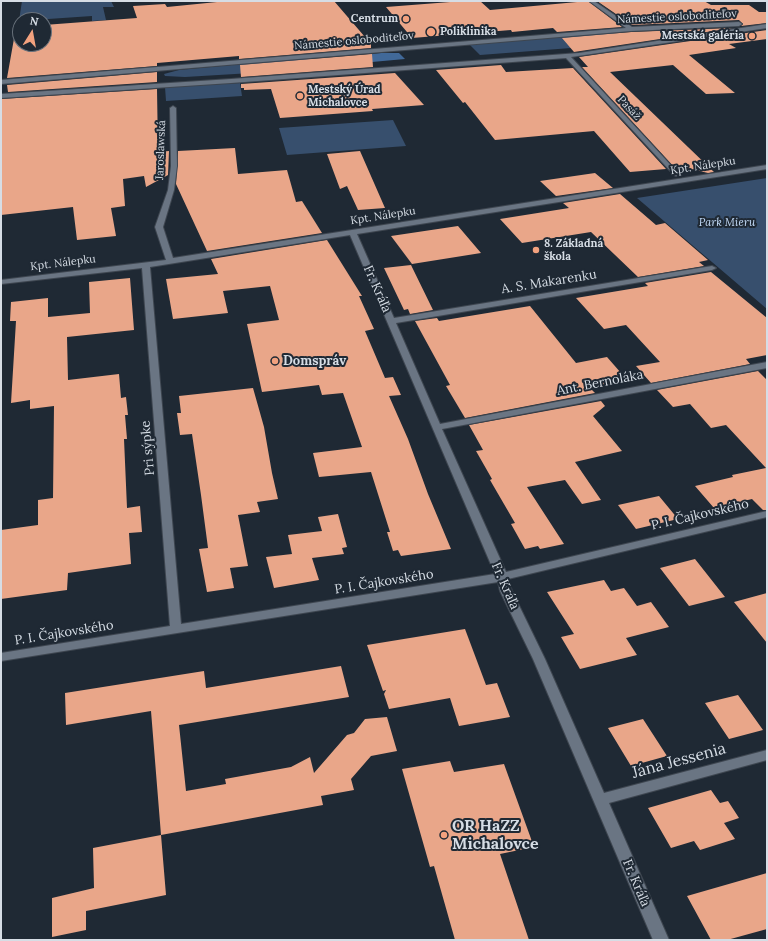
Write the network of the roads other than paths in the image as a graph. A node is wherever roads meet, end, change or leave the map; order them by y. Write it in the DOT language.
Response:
graph roads {
  1 [pos="591,1"];
  2 [pos="767,25"];
  3 [pos="631,29"];
  4 [pos="568,56"];
  5 [pos="159,77"];
  6 [pos="1,82"];
  7 [pos="1,96"];
  8 [pos="173,108"];
  9 [pos="767,167"];
  10 [pos="676,174"];
  11 [pos="352,232"];
  12 [pos="170,261"];
  13 [pos="146,265"];
  14 [pos="712,268"];
  15 [pos="1,282"];
  16 [pos="390,321"];
  17 [pos="767,365"];
  18 [pos="437,427"];
  19 [pos="767,514"];
  20 [pos="502,577"];
  21 [pos="176,630"];
  22 [pos="1,657"];
  23 [pos="767,755"];
  24 [pos="600,800"];
  25 [pos="661,940"];
  1 -- 3 [label="street"];
  2 -- 3 [label="street, Námestie osloboditeľov"];
  2 -- 4 [label="street, Námestie osloboditeľov"];
  3 -- 5 [label="street, Námestie osloboditeľov"];
  4 -- 5 [label="street, Námestie osloboditeľov"];
  4 -- 10 [label="street, Pasáž"];
  5 -- 6 [label="street, Námestie osloboditeľov"];
  5 -- 7 [label="street, Námestie osloboditeľov"];
  8 -- 12 [label="street, Jaroslawská"];
  9 -- 11 [label="street, Kpt. Nálepku"];
  11 -- 12 [label="street, Kpt. Nálepku"];
  11 -- 16 [label="street, Fr. Kráľa"];
  12 -- 13 [label="street, Kpt. Nálepku"];
  13 -- 15 [label="street, Kpt. Nálepku"];
  13 -- 21 [label="street, Pri sýpke"];
  14 -- 16 [label="street, A. S. Makarenku"];
  16 -- 18 [label="street, Fr. Kráľa"];
  17 -- 18 [label="street, Ant. Bernoláka"];
  18 -- 20 [label="street, Fr. Kráľa"];
  19 -- 20 [label="street, P. I. Čajkovského"];
  20 -- 21 [label="street, P. I. Čajkovského"];
  20 -- 24 [label="street, Fr. Kráľa"];
  21 -- 22 [label="street, P. I. Čajkovského"];
  23 -- 24 [label="street, Jána Jessenia"];
  24 -- 25 [label="street, Fr. Kráľa"];
}
